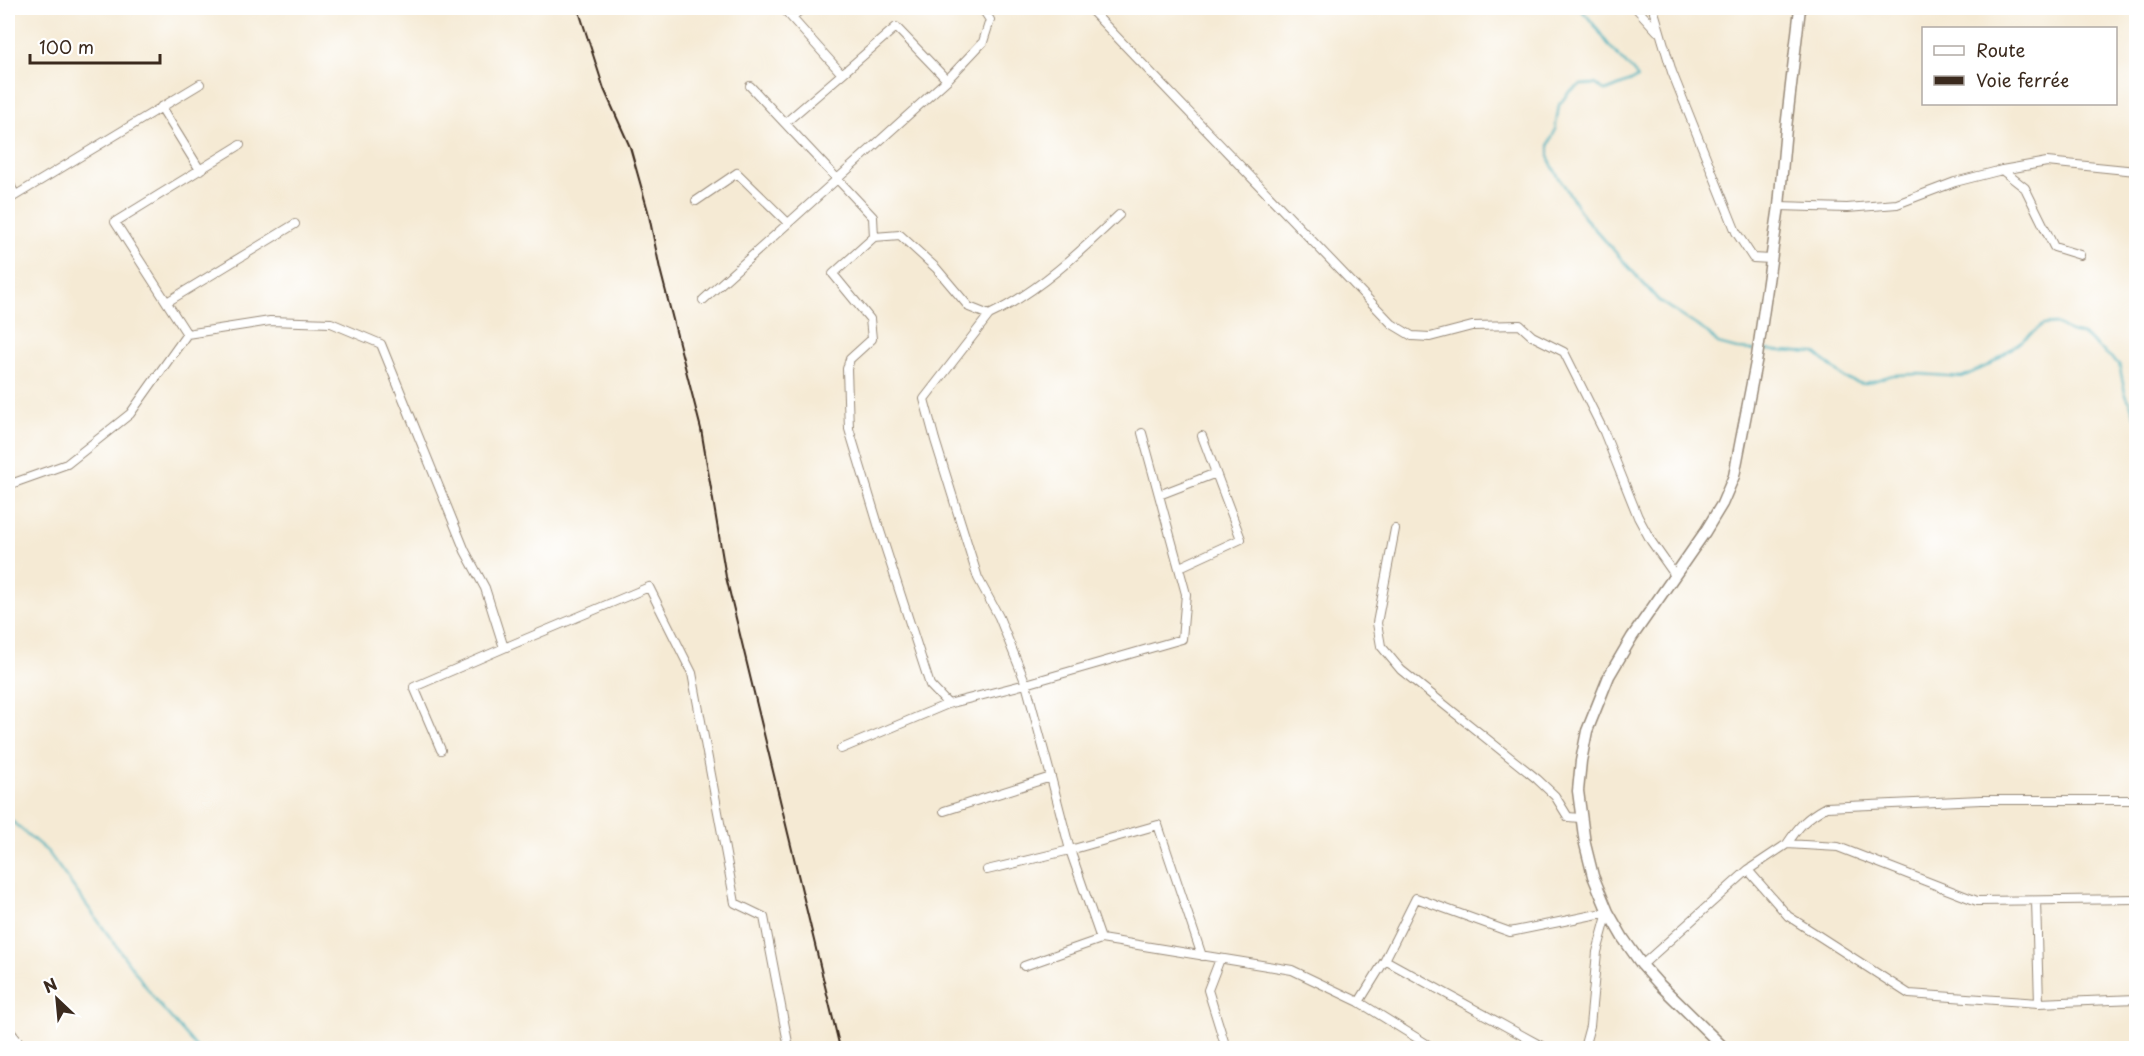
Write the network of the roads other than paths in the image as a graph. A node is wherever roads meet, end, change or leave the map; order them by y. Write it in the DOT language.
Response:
graph roads {
  1 [pos="783,8"];
  2 [pos="803,8"];
  3 [pos="982,8"];
  4 [pos="1089,8"];
  5 [pos="1636,8"];
  6 [pos="1653,8"];
  7 [pos="1800,8"];
  8 [pos="792,17"];
  9 [pos="1658,32"];
  10 [pos="842,74"];
  11 [pos="947,80"];
  12 [pos="200,84"];
  13 [pos="750,86"];
  14 [pos="161,107"];
  15 [pos="785,123"];
  16 [pos="240,145"];
  17 [pos="200,170"];
  18 [pos="2002,170"];
  19 [pos="2136,171"];
  20 [pos="837,179"];
  21 [pos="8,180"];
  22 [pos="11,197"];
  23 [pos="696,201"];
  24 [pos="1779,206"];
  25 [pos="1119,215"];
  26 [pos="788,223"];
  27 [pos="295,224"];
  28 [pos="874,237"];
  29 [pos="2080,255"];
  30 [pos="1771,259"];
  31 [pos="703,300"];
  32 [pos="167,302"];
  33 [pos="989,315"];
  34 [pos="187,334"];
  35 [pos="1142,433"];
  36 [pos="1202,436"];
  37 [pos="1216,473"];
  38 [pos="8,485"];
  39 [pos="1159,495"];
  40 [pos="1395,529"];
  41 [pos="1180,567"];
  42 [pos="1675,575"];
  43 [pos="504,648"];
  44 [pos="1026,684"];
  45 [pos="948,704"];
  46 [pos="841,749"];
  47 [pos="441,750"];
  48 [pos="1051,777"];
  49 [pos="2136,800"];
  50 [pos="944,811"];
  51 [pos="1580,818"];
  52 [pos="1787,844"];
  53 [pos="1070,850"];
  54 [pos="987,870"];
  55 [pos="1748,870"];
  56 [pos="2136,898"];
  57 [pos="2036,901"];
  58 [pos="1608,912"];
  59 [pos="1101,939"];
  60 [pos="1202,956"];
  61 [pos="1220,959"];
  62 [pos="1385,960"];
  63 [pos="1642,965"];
  64 [pos="1024,966"];
  65 [pos="2136,999"];
  66 [pos="1359,1002"];
  67 [pos="2039,1004"];
  68 [pos="8,1032"];
  69 [pos="21,1048"];
  70 [pos="789,1048"];
  71 [pos="1226,1048"];
  72 [pos="1433,1048"];
  73 [pos="1545,1048"];
  74 [pos="1584,1048"];
  75 [pos="1724,1048"];
  1 -- 8 [label="street"];
  2 -- 8 [label="street"];
  3 -- 11 [label="street"];
  4 -- 42 [label="street"];
  5 -- 9 [label="street"];
  6 -- 9 [label="street"];
  7 -- 24 [label="street"];
  8 -- 10 [label="street"];
  9 -- 30 [label="street"];
  10 -- 11 [label="street"];
  10 -- 15 [label="street"];
  11 -- 20 [label="street"];
  12 -- 14 [label="street"];
  13 -- 15 [label="street"];
  14 -- 17 [label="street"];
  14 -- 22 [label="street"];
  15 -- 20 [label="street"];
  16 -- 17 [label="street"];
  17 -- 32 [label="street"];
  18 -- 19 [label="street"];
  18 -- 24 [label="street"];
  18 -- 29 [label="street"];
  20 -- 26 [label="street"];
  20 -- 28 [label="street"];
  21 -- 22 [label="street"];
  23 -- 26 [label="street"];
  24 -- 30 [label="street"];
  25 -- 33 [label="street"];
  26 -- 31 [label="street"];
  27 -- 32 [label="street"];
  28 -- 33 [label="street"];
  28 -- 45 [label="street"];
  30 -- 42 [label="street"];
  32 -- 34 [label="street"];
  33 -- 44 [label="street"];
  34 -- 38 [label="street"];
  34 -- 43 [label="street"];
  35 -- 39 [label="street"];
  36 -- 37 [label="street"];
  37 -- 39 [label="street"];
  37 -- 41 [label="street"];
  39 -- 41 [label="street"];
  40 -- 51 [label="street"];
  41 -- 44 [label="street"];
  42 -- 51 [label="street"];
  43 -- 47 [label="street"];
  43 -- 70 [label="street"];
  44 -- 45 [label="street"];
  44 -- 48 [label="street"];
  45 -- 46 [label="street"];
  48 -- 50 [label="street"];
  48 -- 53 [label="street"];
  49 -- 52 [label="street"];
  51 -- 58 [label="street"];
  52 -- 55 [label="street"];
  52 -- 57 [label="street"];
  53 -- 54 [label="street"];
  53 -- 59 [label="street"];
  53 -- 60 [label="street"];
  55 -- 63 [label="street"];
  55 -- 67 [label="street"];
  56 -- 57 [label="street"];
  57 -- 67 [label="street"];
  58 -- 62 [label="street"];
  58 -- 63 [label="street"];
  58 -- 74 [label="street"];
  59 -- 60 [label="street"];
  59 -- 64 [label="street"];
  60 -- 61 [label="street"];
  61 -- 66 [label="street"];
  61 -- 71 [label="street"];
  62 -- 66 [label="street"];
  62 -- 73 [label="street"];
  63 -- 75 [label="street"];
  65 -- 67 [label="street"];
  66 -- 72 [label="street"];
  68 -- 69 [label="main road"];
}
